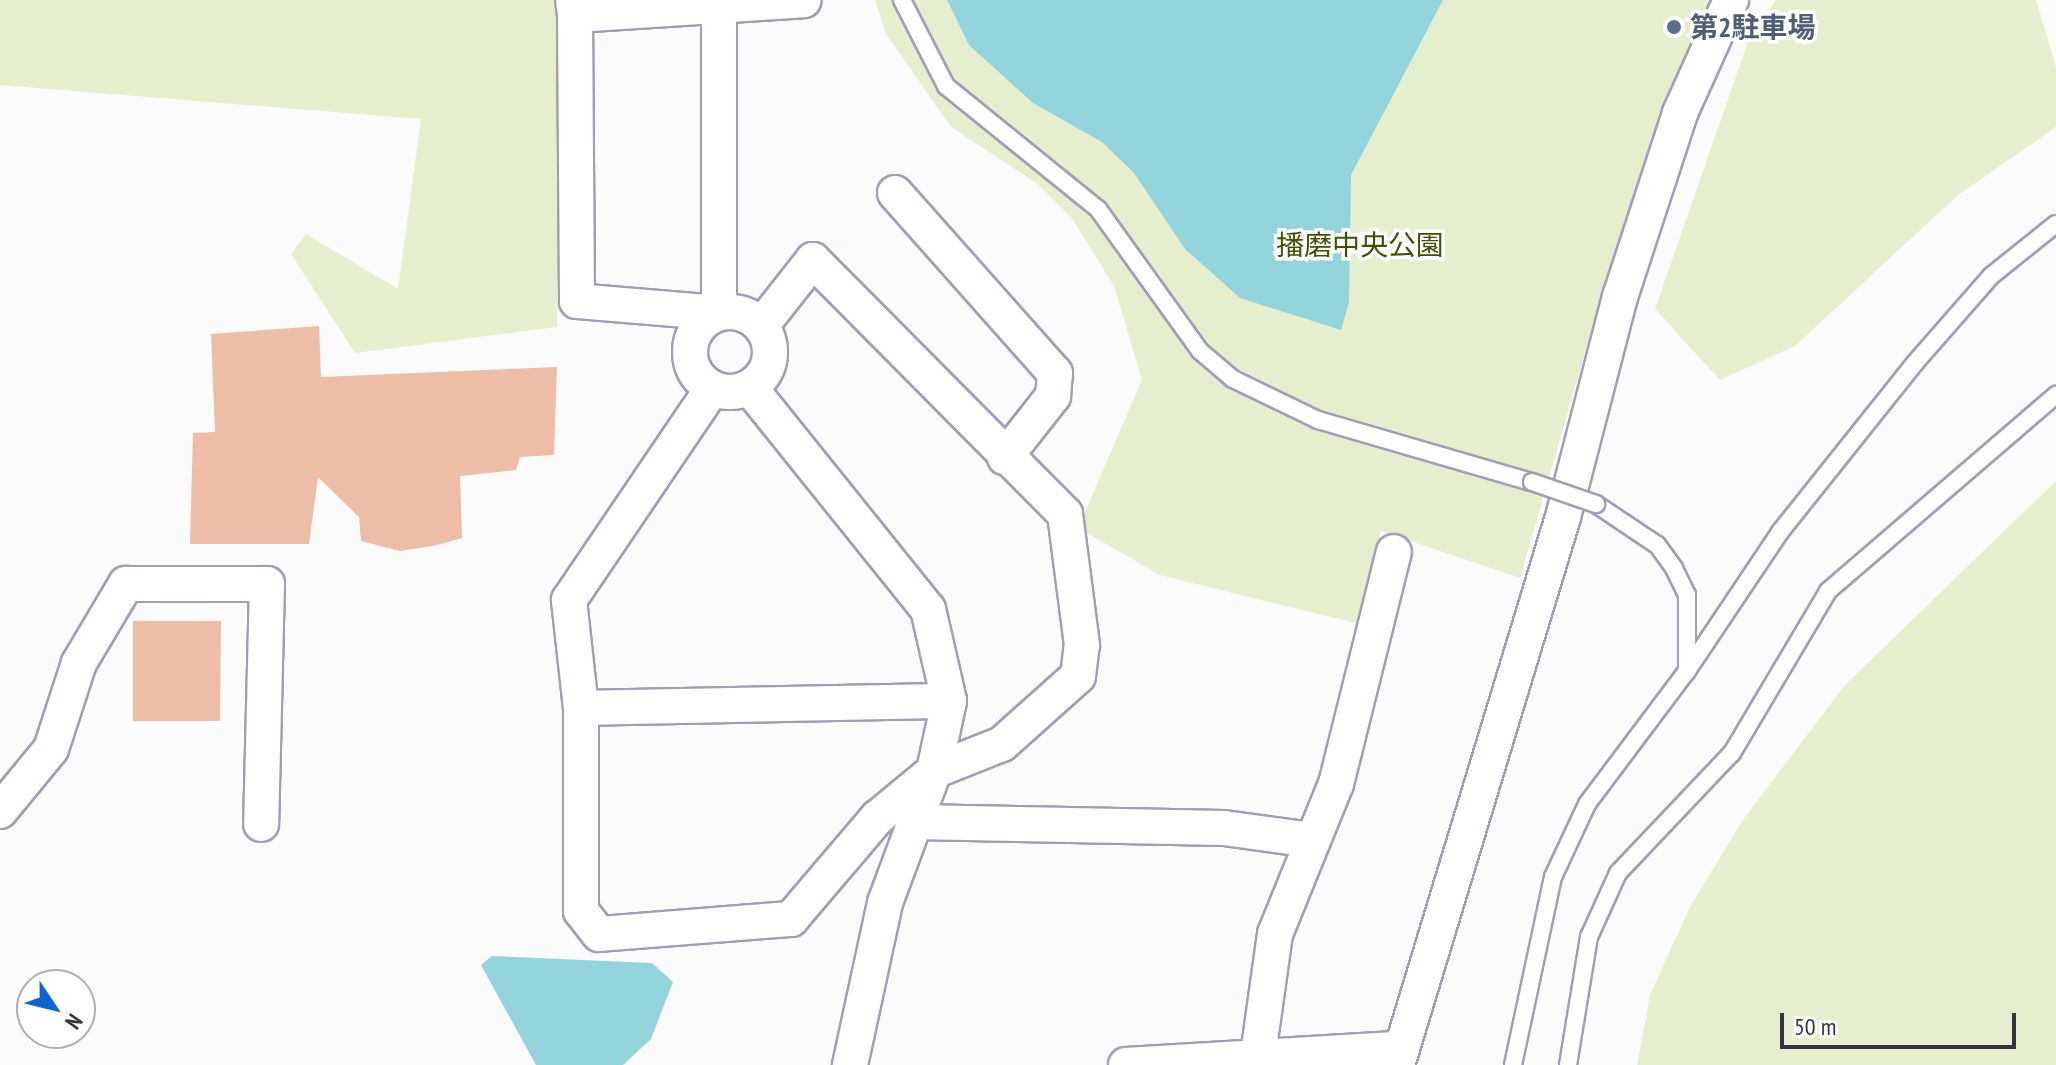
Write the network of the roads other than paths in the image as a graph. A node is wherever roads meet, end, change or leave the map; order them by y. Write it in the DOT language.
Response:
graph roads {
  1 [pos="804,0"];
  2 [pos="902,0"];
  3 [pos="1731,0"];
  4 [pos="574,7"];
  5 [pos="719,10"];
  6 [pos="895,193"];
  7 [pos="2056,224"];
  8 [pos="719,313"];
  9 [pos="761,326"];
  10 [pos="750,388"];
  11 [pos="712,389"];
  12 [pos="2056,395"];
  13 [pos="1005,457"];
  14 [pos="1394,552"];
  15 [pos="1687,671"];
  16 [pos="949,701"];
  17 [pos="581,708"];
  18 [pos="934,771"];
  19 [pos="0,811"];
  20 [pos="915,822"];
  21 [pos="261,824"];
  22 [pos="1310,840"];
  23 [pos="1258,1055"];
  24 [pos="1398,1057"];
  25 [pos="850,1065"];
  26 [pos="1126,1065"];
  27 [pos="1513,1065"];
  28 [pos="1568,1065"];
  1 -- 5 [label="street"];
  2 -- 15 [label="lane, bridge"];
  3 -- 24 [label="street"];
  4 -- 5 [label="street"];
  4 -- 8 [label="street"];
  5 -- 8 [label="street"];
  6 -- 13 [label="street"];
  7 -- 15 [label="lane"];
  8 -- 9 [label="street"];
  8 -- 11 [label="street"];
  9 -- 10 [label="street"];
  9 -- 13 [label="street"];
  10 -- 11 [label="street"];
  10 -- 16 [label="street"];
  11 -- 17 [label="street"];
  12 -- 28 [label="lane"];
  13 -- 18 [label="street"];
  14 -- 22 [label="street"];
  15 -- 27 [label="lane"];
  16 -- 17 [label="street"];
  16 -- 18 [label="street"];
  17 -- 18 [label="street"];
  18 -- 20 [label="street"];
  19 -- 21 [label="street"];
  20 -- 22 [label="street"];
  20 -- 25 [label="street"];
  22 -- 23 [label="street"];
  23 -- 24 [label="street"];
  23 -- 26 [label="street"];
}
